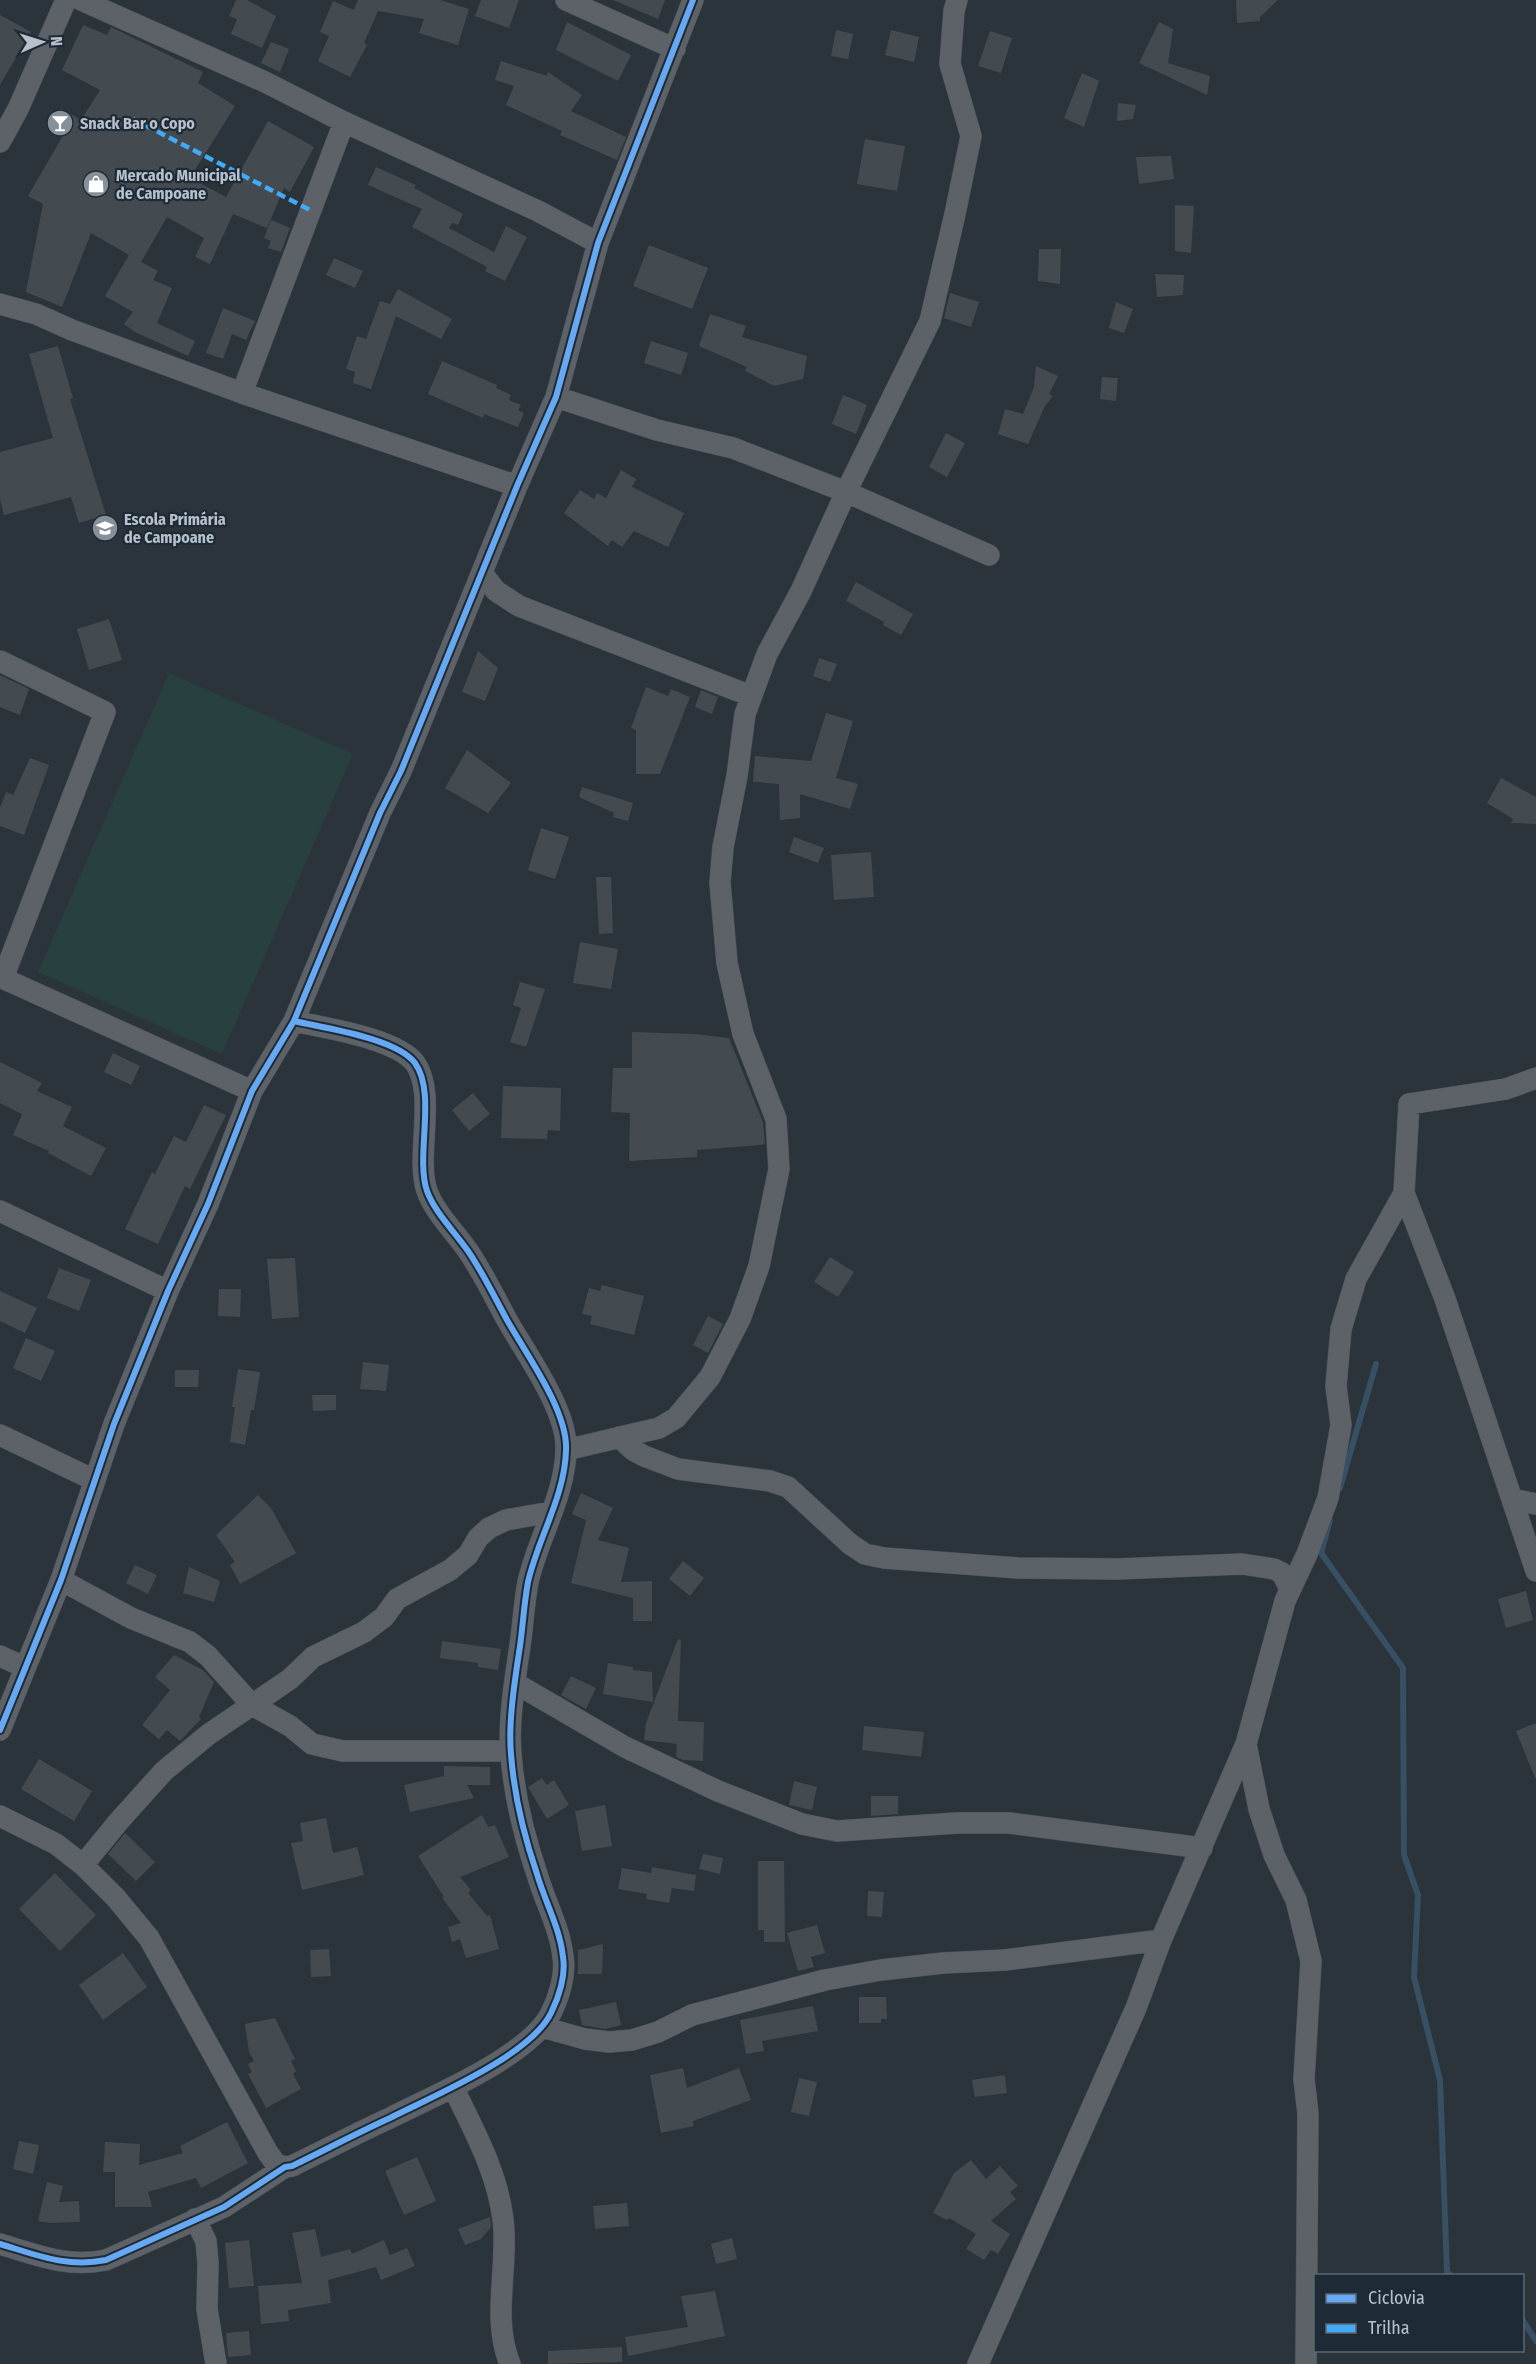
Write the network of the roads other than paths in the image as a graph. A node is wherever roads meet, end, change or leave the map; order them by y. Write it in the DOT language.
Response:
graph roads {
  1 [pos="66,0"];
  2 [pos="81,0"];
  3 [pos="566,0"];
  4 [pos="693,0"];
  5 [pos="957,0"];
  6 [pos="675,49"];
  7 [pos="345,122"];
  8 [pos="0,142"];
  9 [pos="598,243"];
  10 [pos="0,304"];
  11 [pos="242,393"];
  12 [pos="556,397"];
  13 [pos="517,486"];
  14 [pos="846,492"];
  15 [pos="989,555"];
  16 [pos="482,573"];
  17 [pos="0,661"];
  18 [pos="751,696"];
  19 [pos="1,978"];
  20 [pos="294,1021"];
  21 [pos="1536,1078"];
  22 [pos="252,1091"];
  23 [pos="1404,1193"];
  24 [pos="0,1211"];
  25 [pos="168,1291"];
  26 [pos="0,1435"];
  27 [pos="619,1437"];
  28 [pos="567,1450"];
  29 [pos="94,1480"];
  30 [pos="1512,1499"];
  31 [pos="1536,1504"];
  32 [pos="551,1512"];
  33 [pos="1536,1571"];
  34 [pos="61,1580"];
  35 [pos="1290,1589"];
  36 [pos="0,1656"];
  37 [pos="24,1667"];
  38 [pos="515,1683"];
  39 [pos="252,1705"];
  40 [pos="0,1730"];
  41 [pos="1246,1744"];
  42 [pos="510,1751"];
  43 [pos="0,1816"];
  44 [pos="1202,1848"];
  45 [pos="83,1865"];
  46 [pos="1161,1940"];
  47 [pos="542,2027"];
  48 [pos="453,2087"];
  49 [pos="285,2167"];
  50 [pos="195,2219"];
  51 [pos="0,2244"];
  52 [pos="216,2364"];
  53 [pos="510,2364"];
  54 [pos="978,2364"];
  55 [pos="1306,2364"];
  1 -- 8 [label="street"];
  2 -- 7 [label="street"];
  3 -- 6 [label="street"];
  4 -- 6 [label="street"];
  5 -- 14 [label="street"];
  6 -- 9 [label="street"];
  7 -- 9 [label="street"];
  7 -- 11 [label="street"];
  9 -- 12 [label="street"];
  10 -- 11 [label="street"];
  11 -- 13 [label="street"];
  12 -- 13 [label="street"];
  12 -- 14 [label="street"];
  13 -- 16 [label="street"];
  14 -- 15 [label="street"];
  14 -- 18 [label="street"];
  16 -- 18 [label="street"];
  16 -- 20 [label="street"];
  17 -- 19 [label="street"];
  18 -- 27 [label="street"];
  19 -- 22 [label="street"];
  20 -- 22 [label="street"];
  20 -- 28 [label="street"];
  21 -- 23 [label="street"];
  22 -- 25 [label="street"];
  23 -- 30 [label="street"];
  23 -- 35 [label="street"];
  24 -- 25 [label="street"];
  25 -- 29 [label="street"];
  26 -- 29 [label="street"];
  27 -- 28 [label="street"];
  27 -- 35 [label="street"];
  28 -- 32 [label="street"];
  29 -- 34 [label="street"];
  30 -- 31 [label="street"];
  30 -- 33 [label="street"];
  32 -- 38 [label="street"];
  32 -- 39 [label="street"];
  34 -- 37 [label="street"];
  34 -- 39 [label="street"];
  35 -- 41 [label="street"];
  36 -- 37 [label="street"];
  37 -- 40 [label="street"];
  38 -- 42 [label="street"];
  38 -- 44 [label="street"];
  39 -- 42 [label="street"];
  39 -- 45 [label="street"];
  41 -- 44 [label="street"];
  41 -- 55 [label="street"];
  42 -- 47 [label="street"];
  43 -- 45 [label="street"];
  44 -- 46 [label="street"];
  45 -- 49 [label="street"];
  46 -- 47 [label="street"];
  46 -- 54 [label="street"];
  47 -- 48 [label="street"];
  48 -- 49 [label="street"];
  48 -- 53 [label="street"];
  49 -- 50 [label="street"];
  50 -- 51 [label="street"];
  50 -- 52 [label="street"];
}
